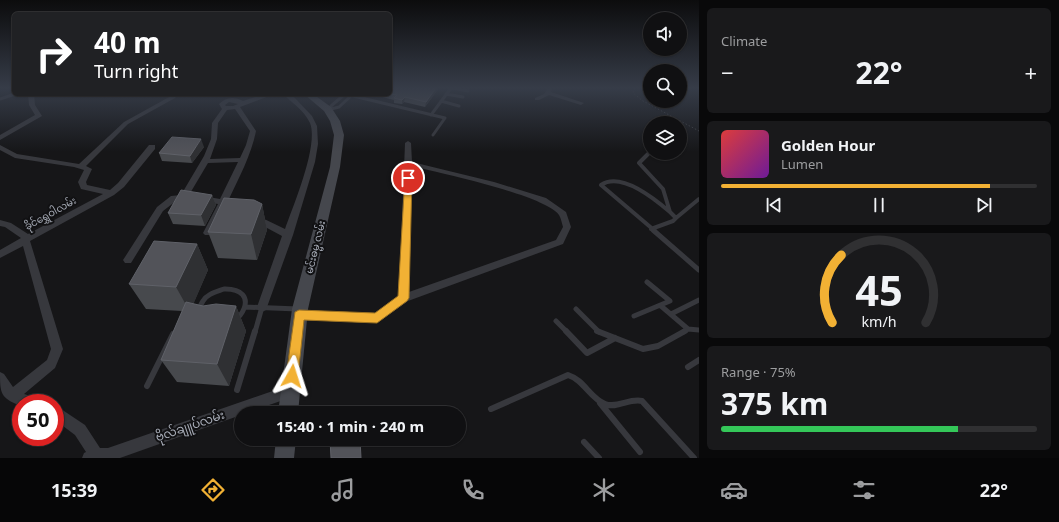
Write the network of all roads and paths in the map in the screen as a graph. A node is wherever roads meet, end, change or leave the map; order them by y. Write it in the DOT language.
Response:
graph roads {
  1 [pos="35,109"];
  2 [pos="151,109"];
  3 [pos="224,109"];
  4 [pos="242,109"];
  5 [pos="303,109"];
  6 [pos="409,109"];
  7 [pos="435,109"];
  8 [pos="659,109"];
  9 [pos="330,110"];
  10 [pos="431,115"];
  11 [pos="699,131"];
  12 [pos="433,135"];
  13 [pos="0,138"];
  14 [pos="408,143"];
  15 [pos="0,147"];
  16 [pos="152,147"];
  17 [pos="643,159"];
  18 [pos="244,160"];
  19 [pos="205,161"];
  20 [pos="408,163"];
  21 [pos="81,166"];
  22 [pos="111,193"];
  23 [pos="184,197"];
  24 [pos="699,198"];
  25 [pos="223,202"];
  26 [pos="670,212"];
  27 [pos="676,218"];
  28 [pos="0,223"];
  29 [pos="651,229"];
  30 [pos="208,233"];
  31 [pos="288,235"];
  32 [pos="26,239"];
  33 [pos="0,254"];
  34 [pos="128,260"];
  35 [pos="699,270"];
  36 [pos="647,282"];
  37 [pos="404,298"];
  38 [pos="699,300"];
  39 [pos="661,306"];
  40 [pos="245,307"];
  41 [pos="262,307"];
  42 [pos="576,309"];
  43 [pos="299,312"];
  44 [pos="671,314"];
  45 [pos="634,316"];
  46 [pos="556,322"];
  47 [pos="688,329"];
  48 [pos="177,330"];
  49 [pos="699,330"];
  50 [pos="615,338"];
  51 [pos="699,360"];
  52 [pos="688,367"];
  53 [pos="0,378"];
  54 [pos="147,386"];
  55 [pos="238,390"];
  56 [pos="290,391"];
  57 [pos="11,396"];
  58 [pos="597,400"];
  59 [pos="289,406"];
  60 [pos="491,409"];
  61 [pos="64,418"];
  62 [pos="584,442"];
  63 [pos="285,446"];
  64 [pos="640,452"];
  65 [pos="100,456"];
  66 [pos="284,458"];
  67 [pos="599,458"];
  68 [pos="694,458"];
  1 -- 13 [label="street"];
  2 -- 21 [label="street"];
  3 -- 19 [label="street"];
  4 -- 18 [label="street"];
  5 -- 31 [label="street"];
  6 -- 10 [label="lane"];
  7 -- 10 [label="lane"];
  8 -- 11 [label="path"];
  9 -- 43 [label="main road, မင်းဓမ္မ လမ်း"];
  10 -- 12 [label="lane"];
  14 -- 20 [label="street"];
  15 -- 21 [label="street"];
  16 -- 22 [label="street, ခိုင်ရွှေဝါလမ်း"];
  17 -- 26 [label="lane"];
  18 -- 19 [label="street"];
  18 -- 25 [label="street"];
  19 -- 23 [label="street"];
  20 -- 37 [label="street"];
  20 -- 37 [label="street"];
  21 -- 22 [label="street, ခိုင်ရွှေဝါလမ်း"];
  22 -- 32 [label="street, ခိုင်ရွှေဝါလမ်း"];
  23 -- 25 [label="street"];
  23 -- 34 [label="street"];
  24 -- 27 [label="lane"];
  25 -- 30 [label="street"];
  25 -- 31 [label="street"];
  26 -- 27 [label="lane"];
  26 -- 29 [label="lane"];
  27 -- 29 [label="lane"];
  28 -- 32 [label="street"];
  29 -- 35 [label="lane"];
  31 -- 41 [label="street"];
  32 -- 33 [label="street, ခိုင်ရွှေဝါလမ်း"];
  32 -- 57 [label="street"];
  36 -- 39 [label="lane"];
  37 -- 43 [label="street"];
  38 -- 44 [label="lane"];
  39 -- 44 [label="lane"];
  39 -- 45 [label="lane"];
  40 -- 40 [label="lane"];
  40 -- 41 [label="lane"];
  41 -- 43 [label="lane"];
  41 -- 55 [label="lane"];
  42 -- 50 [label="lane"];
  43 -- 56 [label="main road, မင်းဓမ္မ လမ်း"];
  44 -- 47 [label="lane"];
  46 -- 50 [label="lane"];
  47 -- 49 [label="lane"];
  47 -- 50 [label="lane"];
  48 -- 54 [label="lane"];
  51 -- 52 [label="lane"];
  53 -- 57 [label="street"];
  56 -- 59 [label="main road, မင်းဓမ္မ လမ်း"];
  56 -- 65 [label="street, ဗိုလ်ချူပ်လမ်း"];
  58 -- 60 [label="lane"];
  58 -- 64 [label="lane"];
  58 -- 68 [label="lane"];
  61 -- 65 [label="street"];
  62 -- 67 [label="lane"];
  63 -- 66 [label="main road"];
}
